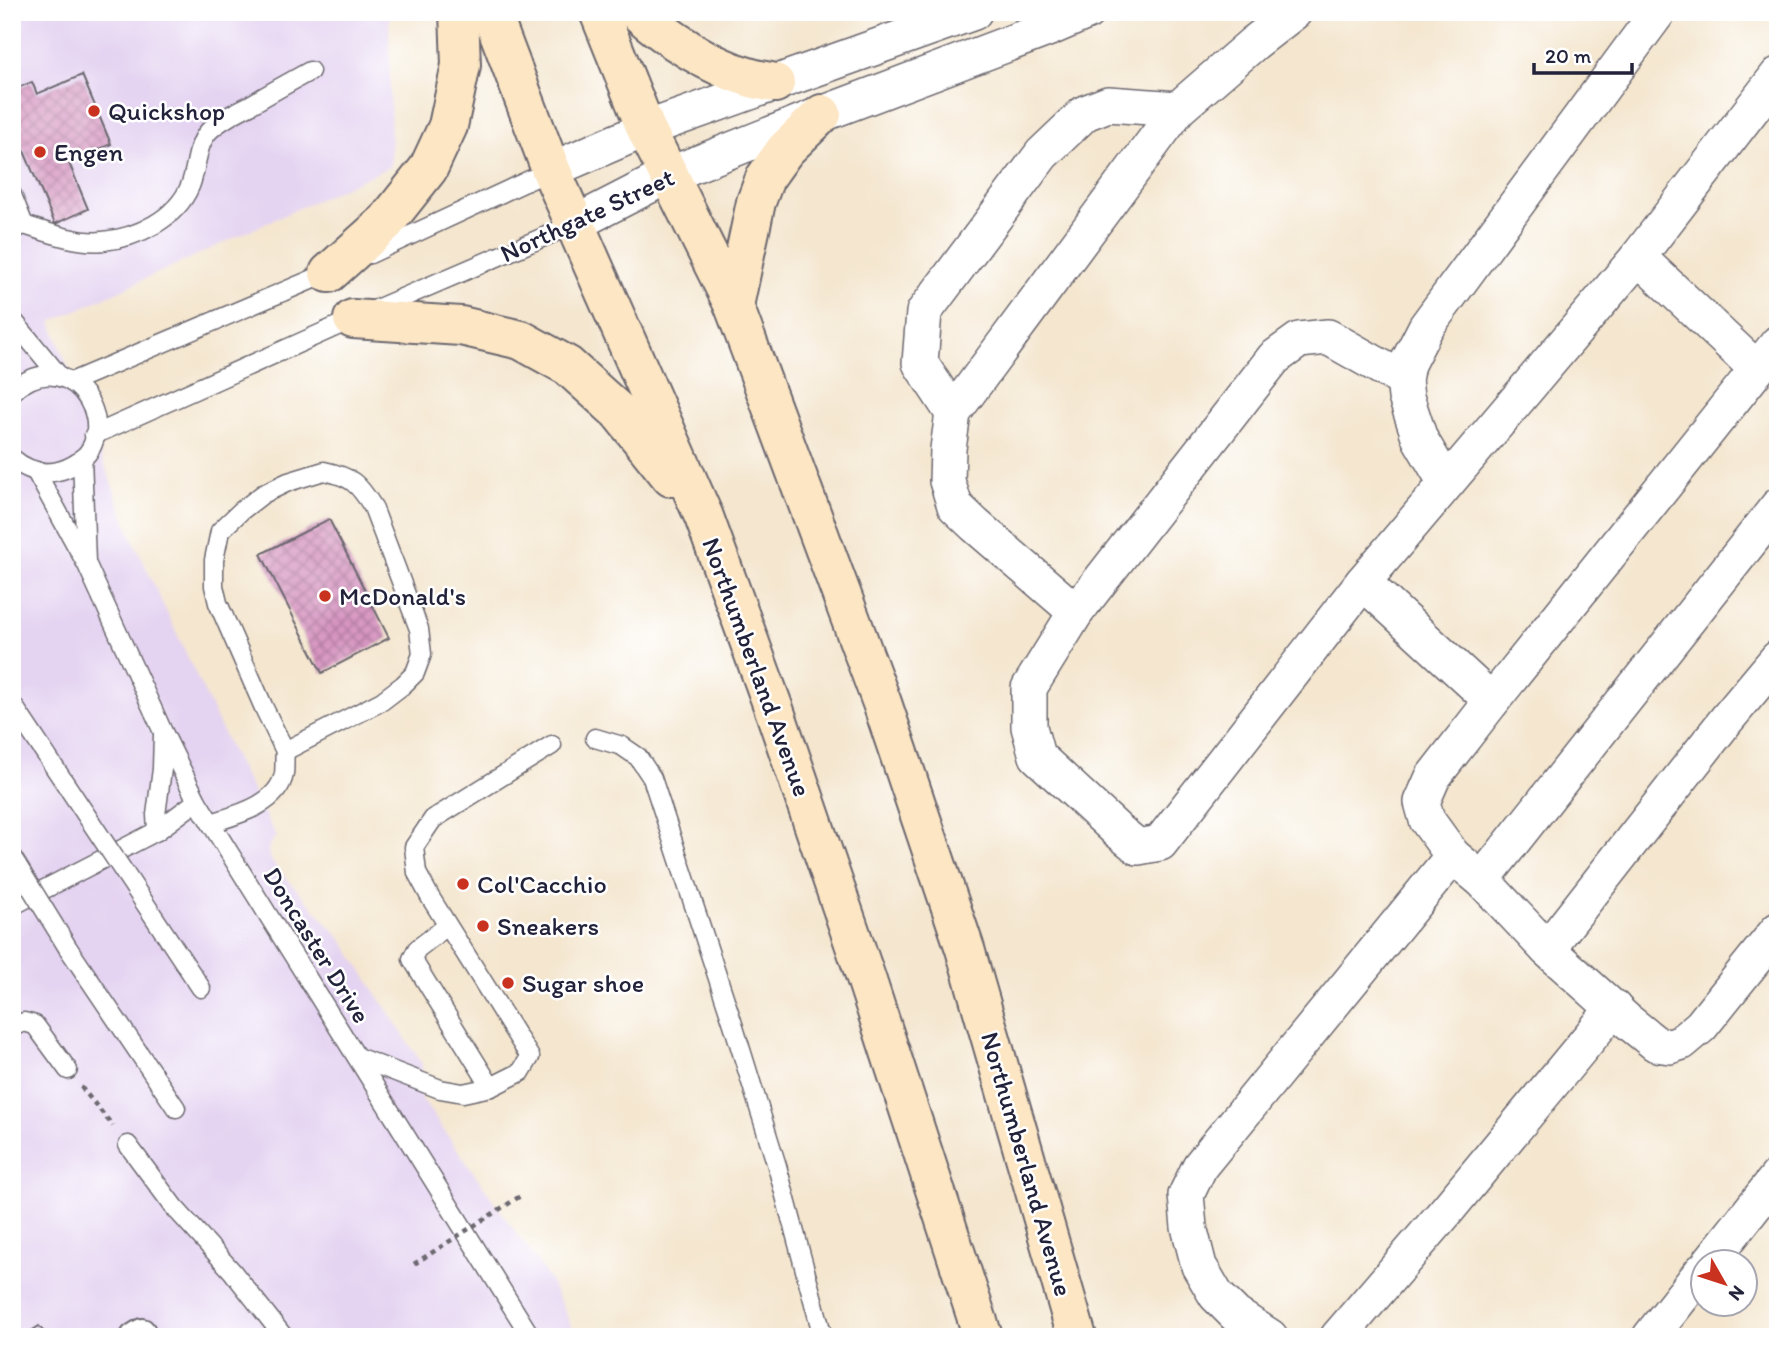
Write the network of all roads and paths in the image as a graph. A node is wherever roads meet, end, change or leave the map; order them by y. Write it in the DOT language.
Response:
graph roads {
  1 [pos="460,12"];
  2 [pos="491,12"];
  3 [pos="599,12"];
  4 [pos="638,12"];
  5 [pos="974,12"];
  6 [pos="1087,12"];
  7 [pos="1294,12"];
  8 [pos="1658,12"];
  9 [pos="310,71"];
  10 [pos="1778,75"];
  11 [pos="775,83"];
  12 [pos="1178,109"];
  13 [pos="822,114"];
  14 [pos="646,129"];
  15 [pos="551,170"];
  16 [pos="669,175"];
  17 [pos="12,195"];
  18 [pos="574,224"];
  19 [pos="18,228"];
  20 [pos="1638,257"];
  21 [pos="329,273"];
  22 [pos="734,306"];
  23 [pos="12,319"];
  24 [pos="353,319"];
  25 [pos="1768,356"];
  26 [pos="65,380"];
  27 [pos="1404,380"];
  28 [pos="12,392"];
  29 [pos="953,413"];
  30 [pos="94,435"];
  31 [pos="12,457"];
  32 [pos="82,458"];
  33 [pos="36,472"];
  34 [pos="1446,483"];
  35 [pos="1778,506"];
  36 [pos="704,517"];
  37 [pos="86,565"];
  38 [pos="1363,582"];
  39 [pos="1076,612"];
  40 [pos="1778,658"];
  41 [pos="1492,701"];
  42 [pos="12,704"];
  43 [pos="163,732"];
  44 [pos="595,738"];
  45 [pos="552,745"];
  46 [pos="285,751"];
  47 [pos="197,801"];
  48 [pos="211,823"];
  49 [pos="157,831"];
  50 [pos="1453,856"];
  51 [pos="12,857"];
  52 [pos="1482,880"];
  53 [pos="12,906"];
  54 [pos="447,926"];
  55 [pos="1778,930"];
  56 [pos="1547,949"];
  57 [pos="201,988"];
  58 [pos="1614,1008"];
  59 [pos="12,1027"];
  60 [pos="357,1057"];
  61 [pos="68,1070"];
  62 [pos="491,1087"];
  63 [pos="176,1108"];
  64 [pos="128,1145"];
  65 [pos="1778,1176"];
  66 [pos="522,1195"];
  67 [pos="1721,1248"];
  68 [pos="414,1264"];
  69 [pos="1688,1289"];
  70 [pos="285,1337"];
  71 [pos="531,1337"];
  72 [pos="823,1337"];
  73 [pos="983,1337"];
  74 [pos="1077,1337"];
  75 [pos="1270,1337"];
  76 [pos="1338,1337"];
  77 [pos="1650,1337"];
  1 -- 21 [label="main road"];
  2 -- 15 [label="main road, Northumberland Avenue"];
  3 -- 14 [label="main road, Northumberland Avenue"];
  4 -- 11 [label="main road"];
  5 -- 11 [label="street, Northgate Street"];
  6 -- 13 [label="street, Northgate Street"];
  7 -- 12 [label="street"];
  8 -- 27 [label="street"];
  9 -- 19 [label="lane"];
  10 -- 20 [label="street"];
  11 -- 14 [label="street, Northgate Street"];
  12 -- 29 [label="street"];
  12 -- 29 [label="street"];
  13 -- 16 [label="street, Northgate Street"];
  13 -- 22 [label="main road"];
  14 -- 15 [label="street, Northgate Street"];
  14 -- 16 [label="main road, Northumberland Avenue"];
  15 -- 18 [label="main road, Northumberland Avenue"];
  15 -- 21 [label="lane, Northgate Street"];
  16 -- 18 [label="street, Northgate Street"];
  16 -- 22 [label="main road, Northumberland Avenue"];
  17 -- 19 [label="lane"];
  18 -- 24 [label="lane, Northgate Street"];
  18 -- 36 [label="main road, Northumberland Avenue"];
  20 -- 25 [label="street"];
  20 -- 34 [label="street"];
  21 -- 26 [label="lane, Northgate Street"];
  22 -- 74 [label="main road, Northumberland Avenue"];
  23 -- 26 [label="lane"];
  24 -- 30 [label="lane, Northgate Street"];
  24 -- 36 [label="main road"];
  25 -- 41 [label="street"];
  26 -- 28 [label="lane, Northgate Street"];
  26 -- 30 [label="lane"];
  27 -- 34 [label="street"];
  27 -- 39 [label="street"];
  29 -- 39 [label="street"];
  30 -- 32 [label="lane"];
  31 -- 33 [label="lane"];
  32 -- 33 [label="lane"];
  32 -- 37 [label="lane, Doncaster Drive"];
  33 -- 37 [label="lane, Doncaster Drive"];
  34 -- 38 [label="street"];
  35 -- 52 [label="street"];
  36 -- 73 [label="main road, Northumberland Avenue"];
  37 -- 43 [label="lane, Doncaster Drive"];
  38 -- 39 [label="street"];
  38 -- 41 [label="street"];
  40 -- 56 [label="street"];
  41 -- 50 [label="street"];
  42 -- 57 [label="lane, bridge"];
  43 -- 47 [label="lane, Doncaster Drive"];
  43 -- 49 [label="lane"];
  44 -- 72 [label="lane"];
  45 -- 54 [label="lane"];
  46 -- 46 [label="lane"];
  46 -- 48 [label="lane"];
  47 -- 48 [label="lane, Doncaster Drive"];
  47 -- 49 [label="lane"];
  48 -- 60 [label="lane, Doncaster Drive"];
  49 -- 53 [label="lane"];
  50 -- 52 [label="street"];
  50 -- 75 [label="street"];
  51 -- 63 [label="lane, bridge"];
  52 -- 56 [label="street"];
  54 -- 62 [label="lane"];
  54 -- 62 [label="lane"];
  55 -- 58 [label="street"];
  56 -- 58 [label="street"];
  58 -- 76 [label="street"];
  59 -- 61 [label="lane"];
  60 -- 62 [label="lane"];
  60 -- 71 [label="lane, Doncaster Drive"];
  61 -- 64 [label="path"];
  64 -- 70 [label="lane"];
  65 -- 67 [label="street"];
  66 -- 68 [label="path, bridge"];
  69 -- 77 [label="street"];
}
